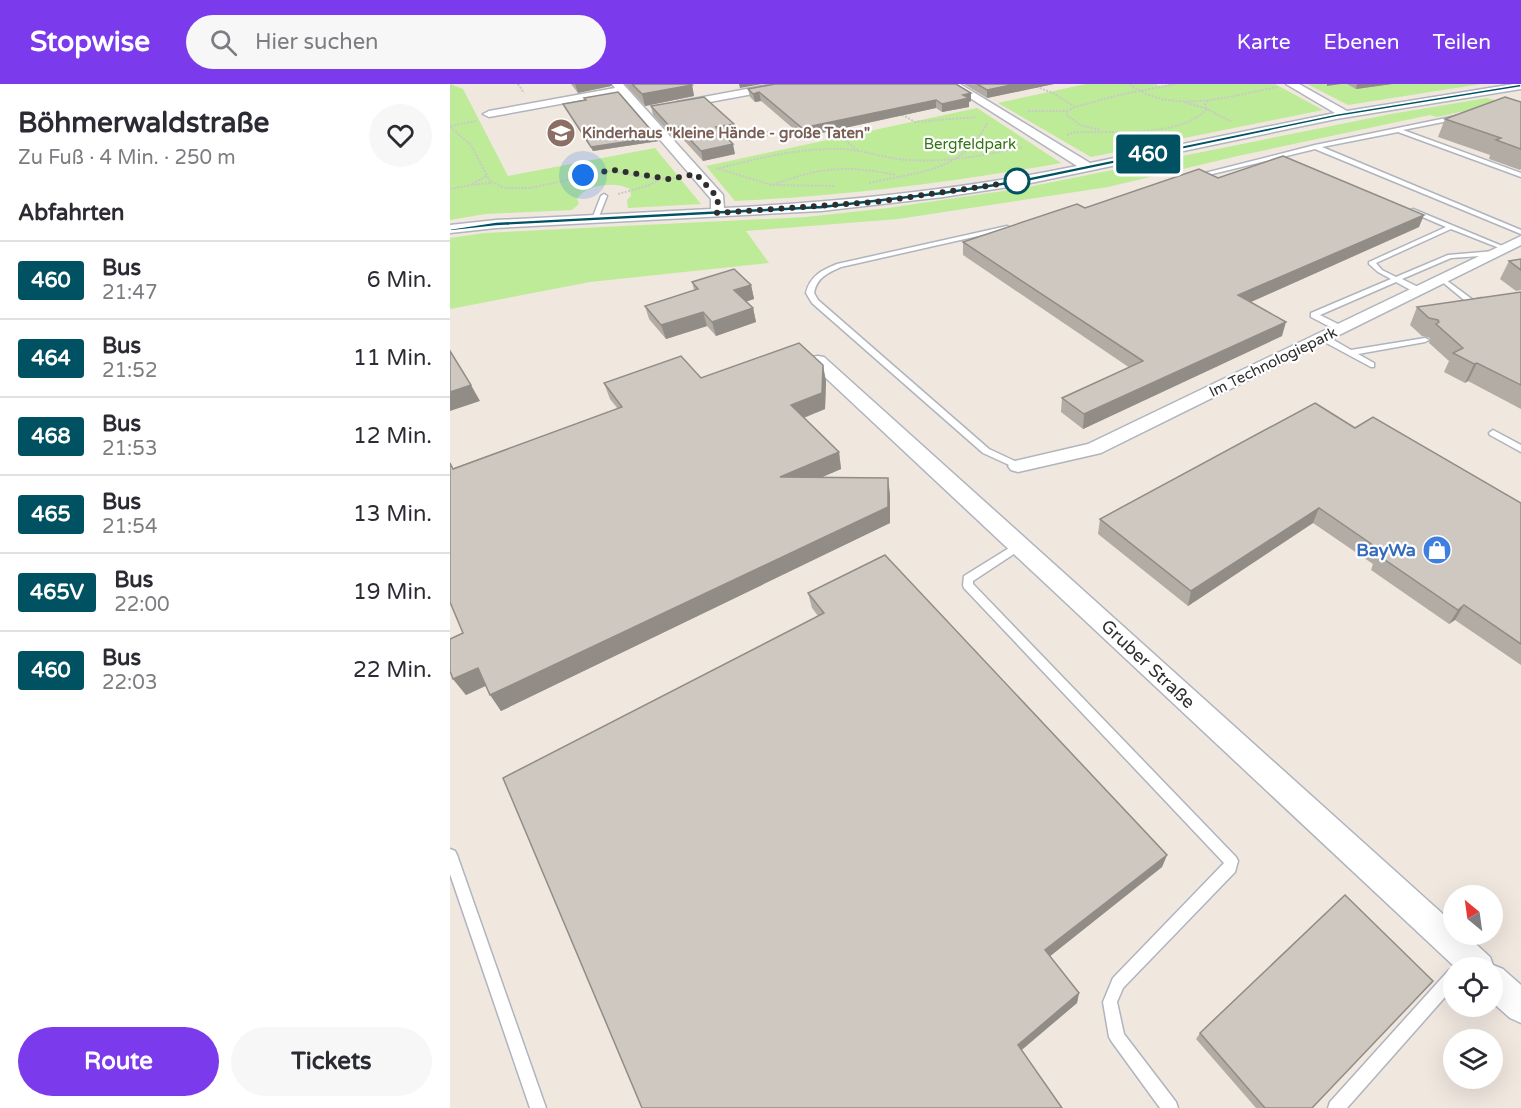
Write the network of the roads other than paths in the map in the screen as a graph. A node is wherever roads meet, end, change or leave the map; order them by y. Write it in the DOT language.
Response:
graph roads {
  1 [pos="790,84"];
  2 [pos="953,84"];
  3 [pos="1292,85"];
  4 [pos="1521,86"];
  5 [pos="619,87"];
  6 [pos="651,110"];
  7 [pos="1345,114"];
  8 [pos="484,117"];
  9 [pos="1464,117"];
  10 [pos="1400,130"];
  11 [pos="1315,147"];
  12 [pos="1278,155"];
  13 [pos="1289,160"];
  14 [pos="1088,167"];
  15 [pos="1521,175"];
  16 [pos="1191,178"];
  17 [pos="604,196"];
  18 [pos="1407,209"];
  19 [pos="717,213"];
  20 [pos="595,219"];
  21 [pos="1450,226"];
  22 [pos="1011,227"];
  23 [pos="450,229"];
  24 [pos="1521,232"];
  25 [pos="1521,240"];
  26 [pos="1500,251"];
  27 [pos="1396,279"];
  28 [pos="1442,279"];
  29 [pos="1419,291"];
  30 [pos="1492,298"];
  31 [pos="1341,329"];
  32 [pos="1322,337"];
  33 [pos="1425,340"];
  34 [pos="1350,353"];
  35 [pos="818,361"];
  36 [pos="1371,365"];
  37 [pos="1493,433"];
  38 [pos="1521,449"];
  39 [pos="1018,466"];
  40 [pos="1019,546"];
  41 [pos="450,855"];
  42 [pos="1454,957"];
  43 [pos="1503,990"];
  44 [pos="1443,991"];
  45 [pos="1521,1006"];
  46 [pos="538,1108"];
  47 [pos="1170,1108"];
  48 [pos="1336,1108"];
  1 -- 6 [label="street"];
  2 -- 14 [label="street"];
  3 -- 7 [label="street"];
  4 -- 7 [label="street"];
  5 -- 6 [label="street"];
  5 -- 8 [label="street"];
  6 -- 19 [label="street"];
  7 -- 14 [label="street"];
  9 -- 10 [label="lane"];
  10 -- 11 [label="lane"];
  10 -- 15 [label="lane"];
  11 -- 12 [label="lane"];
  11 -- 24 [label="lane"];
  12 -- 13 [label="lane"];
  12 -- 16 [label="lane"];
  14 -- 19 [label="street"];
  17 -- 20 [label="lane"];
  18 -- 21 [label="lane"];
  19 -- 20 [label="street"];
  20 -- 23 [label="street"];
  21 -- 26 [label="lane"];
  21 -- 27 [label="lane"];
  22 -- 39 [label="lane"];
  25 -- 26 [label="street, Im Technologiepark"];
  26 -- 27 [label="lane"];
  26 -- 28 [label="street, Im Technologiepark"];
  27 -- 29 [label="lane"];
  27 -- 31 [label="lane"];
  28 -- 29 [label="street, Im Technologiepark"];
  28 -- 30 [label="lane"];
  29 -- 31 [label="street, Im Technologiepark"];
  31 -- 32 [label="street, Im Technologiepark"];
  32 -- 34 [label="lane"];
  32 -- 39 [label="street, Im Technologiepark"];
  33 -- 34 [label="lane"];
  34 -- 36 [label="lane"];
  35 -- 40 [label="street, Gruber Straße"];
  37 -- 38 [label="lane"];
  40 -- 42 [label="street, Gruber Straße"];
  40 -- 47 [label="lane"];
  41 -- 46 [label="lane"];
  43 -- 45 [label="street"];
  44 -- 48 [label="lane"];
}
